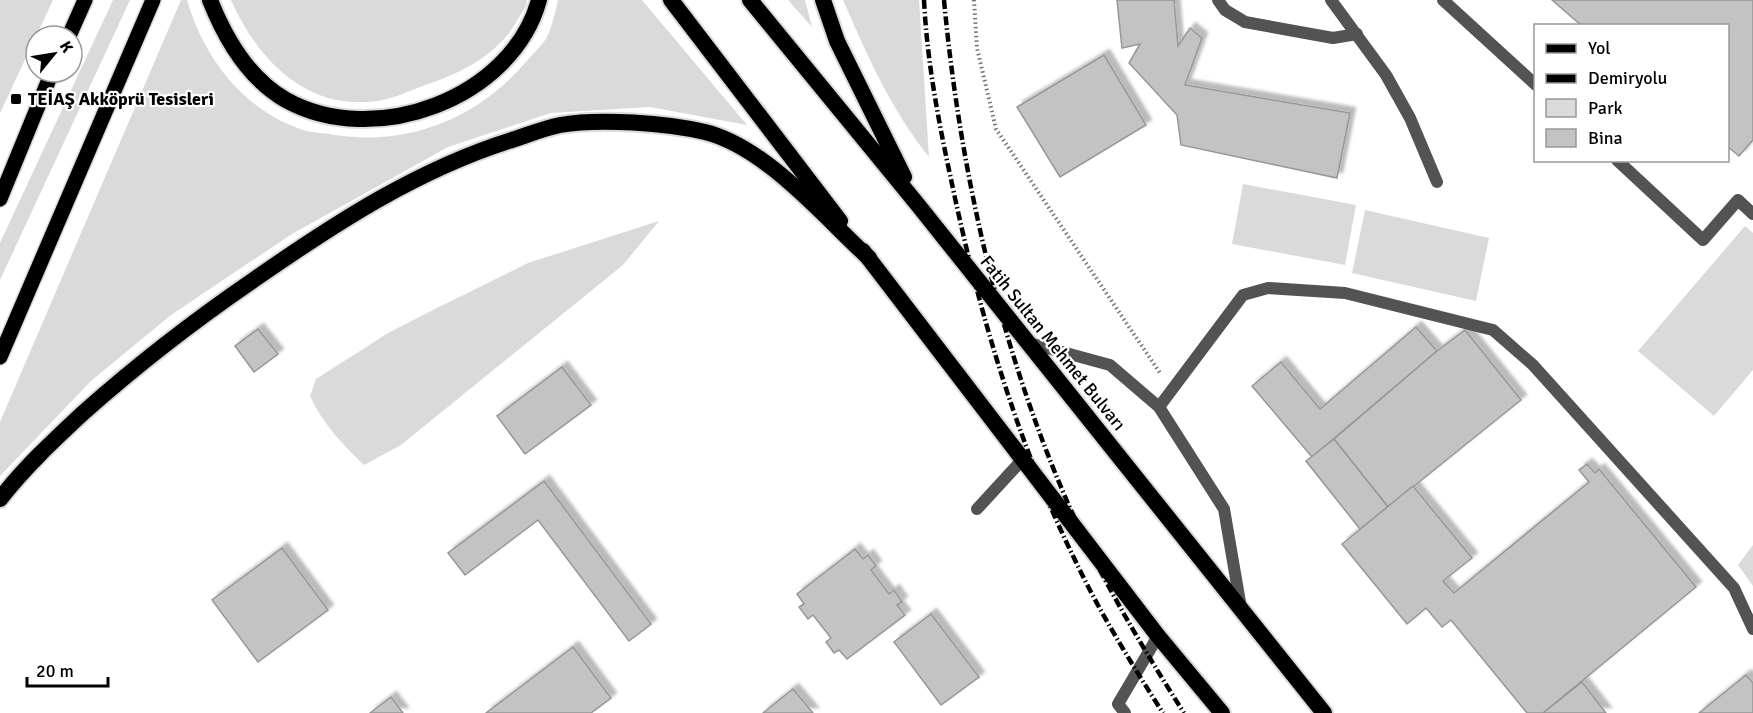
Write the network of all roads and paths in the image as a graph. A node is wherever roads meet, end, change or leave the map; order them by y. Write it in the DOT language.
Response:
graph roads {
  1 [pos="85,0"];
  2 [pos="153,0"];
  3 [pos="210,0"];
  4 [pos="539,0"];
  5 [pos="671,0"];
  6 [pos="750,0"];
  7 [pos="824,0"];
  8 [pos="974,0"];
  9 [pos="1218,0"];
  10 [pos="1331,0"];
  11 [pos="1443,0"];
  12 [pos="74,24"];
  13 [pos="1357,34"];
  14 [pos="1534,83"];
  15 [pos="47,84"];
  16 [pos="1619,162"];
  17 [pos="1437,182"];
  18 [pos="0,199"];
  19 [pos="918,205"];
  20 [pos="1753,214"];
  21 [pos="869,258"];
  22 [pos="1029,343"];
  23 [pos="0,357"];
  24 [pos="1171,390"];
  25 [pos="1159,407"];
  26 [pos="1023,459"];
  27 [pos="0,499"];
  28 [pos="977,509"];
  29 [pos="1242,609"];
  30 [pos="1753,629"];
  31 [pos="1158,636"];
  32 [pos="1125,713"];
  33 [pos="1222,713"];
  34 [pos="1324,713"];
  1 -- 12 [label="main road"];
  2 -- 23 [label="main road"];
  3 -- 4 [label="highway"];
  5 -- 21 [label="highway"];
  6 -- 19 [label="highway, Fatih Sultan Mehmet Bulvarı"];
  7 -- 19 [label="highway"];
  8 -- 24 [label="path"];
  9 -- 13 [label="street"];
  10 -- 13 [label="street"];
  11 -- 14 [label="street"];
  13 -- 17 [label="street"];
  15 -- 18 [label="main road"];
  16 -- 20 [label="street"];
  19 -- 22 [label="highway, Fatih Sultan Mehmet Bulvarı"];
  21 -- 26 [label="highway"];
  21 -- 27 [label="highway"];
  22 -- 25 [label="street"];
  22 -- 29 [label="highway, Fatih Sultan Mehmet Bulvarı"];
  24 -- 25 [label="street"];
  24 -- 30 [label="street"];
  25 -- 29 [label="street"];
  26 -- 28 [label="street"];
  26 -- 31 [label="highway"];
  29 -- 34 [label="highway, Fatih Sultan Mehmet Bulvarı"];
  31 -- 32 [label="street"];
  31 -- 33 [label="highway"];
}
